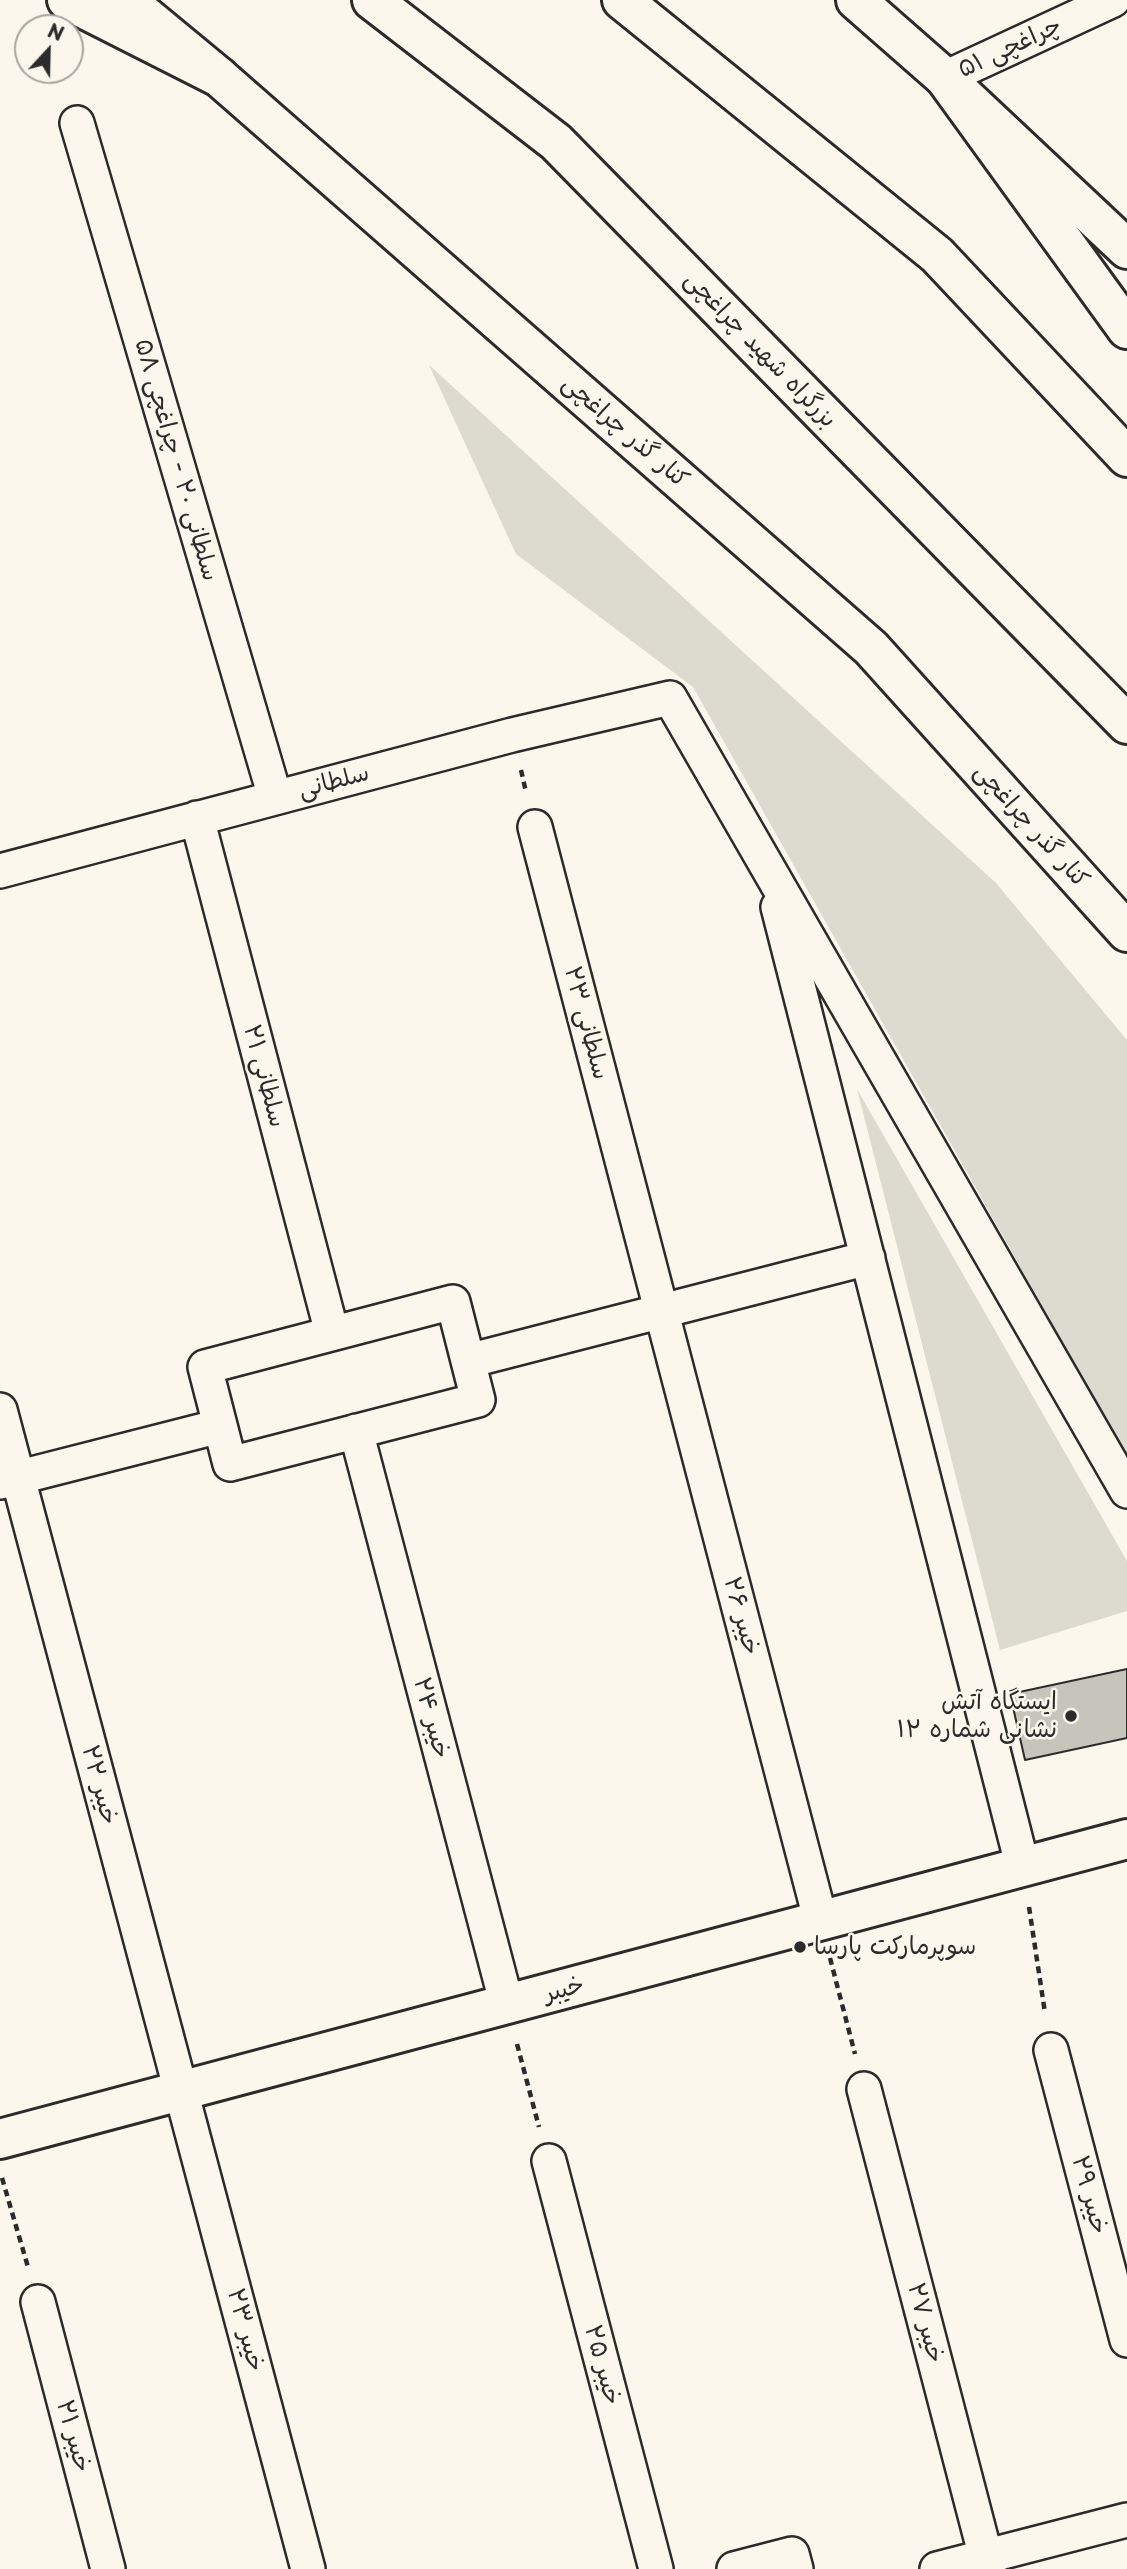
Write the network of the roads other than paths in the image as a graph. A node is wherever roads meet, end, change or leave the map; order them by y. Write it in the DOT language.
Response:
graph roads {
  1 [pos="67,0"];
  2 [pos="126,0"];
  3 [pos="372,0"];
  4 [pos="622,0"];
  5 [pos="856,0"];
  6 [pos="1113,0"];
  7 [pos="219,77"];
  8 [pos="945,78"];
  9 [pos="77,123"];
  10 [pos="1127,249"];
  11 [pos="1127,330"];
  12 [pos="1127,457"];
  13 [pos="1127,724"];
  14 [pos="275,797"];
  15 [pos="197,818"];
  16 [pos="535,827"];
  17 [pos="768,868"];
  18 [pos="0,870"];
  19 [pos="1127,932"];
  20 [pos="868,1258"];
  21 [pos="662,1311"];
  22 [pos="332,1334"];
  23 [pos="468,1361"];
  24 [pos="0,1410"];
  25 [pos="220,1426"];
  26 [pos="356,1432"];
  27 [pos="9,1480"];
  28 [pos="1127,1491"];
  29 [pos="1127,1839"];
  30 [pos="1024,1868"];
  31 [pos="821,1922"];
  32 [pos="507,2005"];
  33 [pos="1051,2050"];
  34 [pos="864,2089"];
  35 [pos="181,2091"];
  36 [pos="0,2139"];
  37 [pos="549,2161"];
  38 [pos="38,2302"];
  39 [pos="1127,2340"];
  40 [pos="1127,2520"];
  41 [pos="988,2563"];
  42 [pos="108,2569"];
  43 [pos="308,2569"];
  44 [pos="656,2569"];
  45 [pos="734,2569"];
  46 [pos="796,2569"];
  47 [pos="937,2569"];
  1 -- 7 [label="main road, کنار گذر چراغچی"];
  2 -- 7 [label="main road"];
  3 -- 13 [label="main road, بزرگراه شهید چراغچی"];
  4 -- 12 [label="main road"];
  5 -- 8 [label="main road"];
  6 -- 8 [label="street, چراغچی ۵۱"];
  7 -- 19 [label="main road, کنار گذر چراغچی"];
  8 -- 10 [label="main road"];
  8 -- 11 [label="main road"];
  9 -- 14 [label="street, سلطانی ۲۰ - چراغچی ۵۸"];
  14 -- 15 [label="street, سلطانی"];
  14 -- 17 [label="street, سلطانی"];
  15 -- 18 [label="street, سلطانی"];
  15 -- 22 [label="street, سلطانی ۲۱"];
  16 -- 21 [label="street, سلطانی ۲۳"];
  17 -- 20 [label="street"];
  17 -- 28 [label="street"];
  20 -- 21 [label="street"];
  20 -- 30 [label="street"];
  21 -- 23 [label="street"];
  21 -- 31 [label="street, خیبر ۲۶"];
  22 -- 23 [label="street"];
  22 -- 25 [label="street"];
  23 -- 26 [label="street"];
  24 -- 27 [label="street, خیبر ۲۲"];
  25 -- 26 [label="street"];
  25 -- 27 [label="street"];
  26 -- 32 [label="street, خیبر ۲۴"];
  27 -- 35 [label="street, خیبر ۲۲"];
  29 -- 30 [label="main road, خیبر"];
  30 -- 31 [label="main road, خیبر"];
  31 -- 32 [label="main road, خیبر"];
  32 -- 35 [label="main road, خیبر"];
  33 -- 39 [label="street, خیبر ۲۹"];
  34 -- 41 [label="street, خیبر ۲۷"];
  35 -- 36 [label="main road, خیبر"];
  35 -- 43 [label="street, خیبر ۲۳"];
  37 -- 44 [label="street, خیبر ۲۵"];
  38 -- 42 [label="street, خیبر ۲۱"];
  40 -- 41 [label="street"];
  41 -- 47 [label="street"];
  45 -- 46 [label="street"];
}
